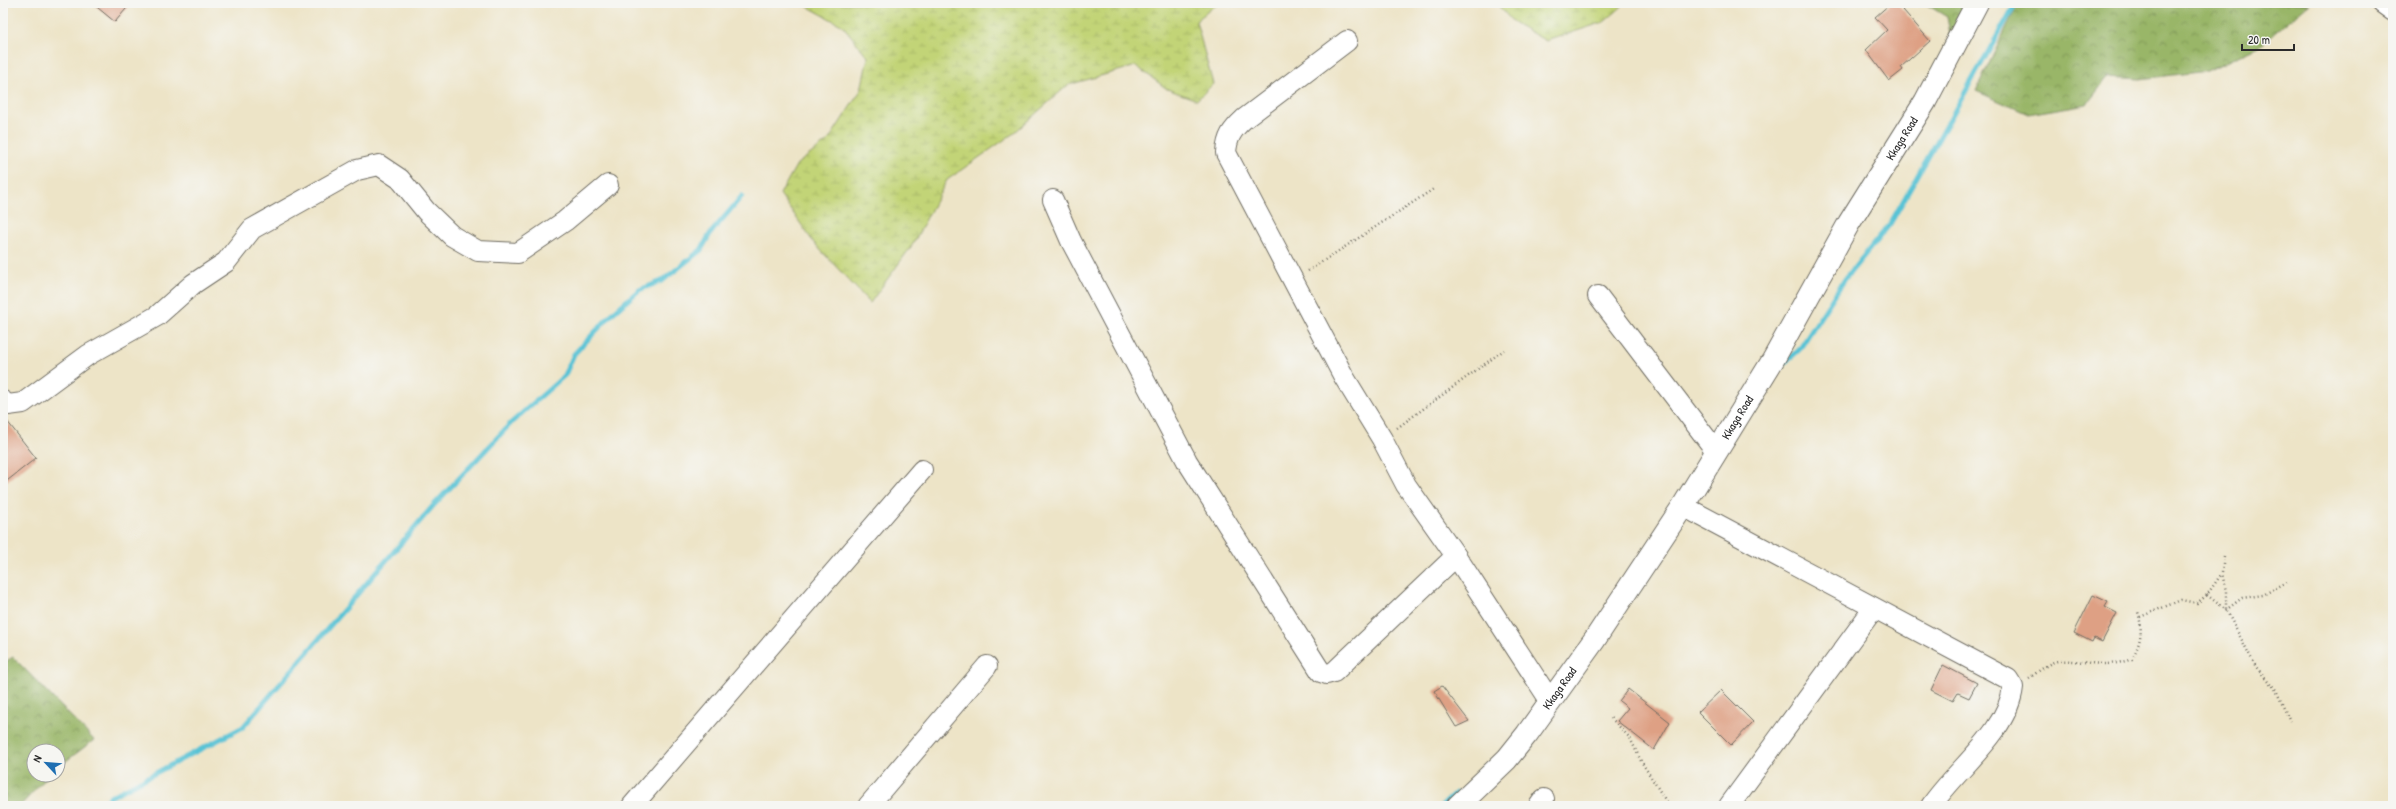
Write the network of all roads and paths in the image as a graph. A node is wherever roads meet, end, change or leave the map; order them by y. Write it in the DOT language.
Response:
graph roads {
  1 [pos="1977,3"];
  2 [pos="2382,3"];
  3 [pos="2393,11"];
  4 [pos="1347,41"];
  5 [pos="608,186"];
  6 [pos="1435,188"];
  7 [pos="1053,200"];
  8 [pos="1293,282"];
  9 [pos="1598,296"];
  10 [pos="1504,350"];
  11 [pos="3,400"];
  12 [pos="1382,439"];
  13 [pos="1716,451"];
  14 [pos="922,470"];
  15 [pos="1683,506"];
  16 [pos="1456,556"];
  17 [pos="2224,556"];
  18 [pos="2222,573"];
  19 [pos="2287,582"];
  20 [pos="2207,595"];
  21 [pos="1874,608"];
  22 [pos="2226,610"];
  23 [pos="2138,612"];
  24 [pos="2140,617"];
  25 [pos="987,666"];
  26 [pos="2013,687"];
  27 [pos="1551,702"];
  28 [pos="1611,718"];
  29 [pos="2290,722"];
  30 [pos="632,806"];
  31 [pos="868,806"];
  32 [pos="1458,806"];
  33 [pos="1669,806"];
  34 [pos="1729,806"];
  35 [pos="1931,806"];
  1 -- 13 [label="street, Kkaga Road"];
  2 -- 3 [label="street"];
  4 -- 8 [label="street"];
  5 -- 11 [label="street"];
  6 -- 8 [label="path"];
  7 -- 16 [label="street"];
  8 -- 12 [label="street"];
  9 -- 13 [label="street"];
  10 -- 12 [label="path"];
  12 -- 16 [label="street"];
  13 -- 15 [label="street, Kkaga Road"];
  14 -- 30 [label="street"];
  15 -- 21 [label="street"];
  15 -- 27 [label="street, Kkaga Road"];
  16 -- 27 [label="street"];
  17 -- 18 [label="path"];
  18 -- 20 [label="path"];
  18 -- 22 [label="path"];
  19 -- 22 [label="path"];
  20 -- 22 [label="path"];
  20 -- 24 [label="path"];
  21 -- 26 [label="street"];
  21 -- 34 [label="street"];
  22 -- 29 [label="path"];
  23 -- 24 [label="path"];
  24 -- 26 [label="path"];
  25 -- 31 [label="street"];
  26 -- 35 [label="street"];
  27 -- 32 [label="street, Kkaga Road"];
  28 -- 33 [label="path"];
}
